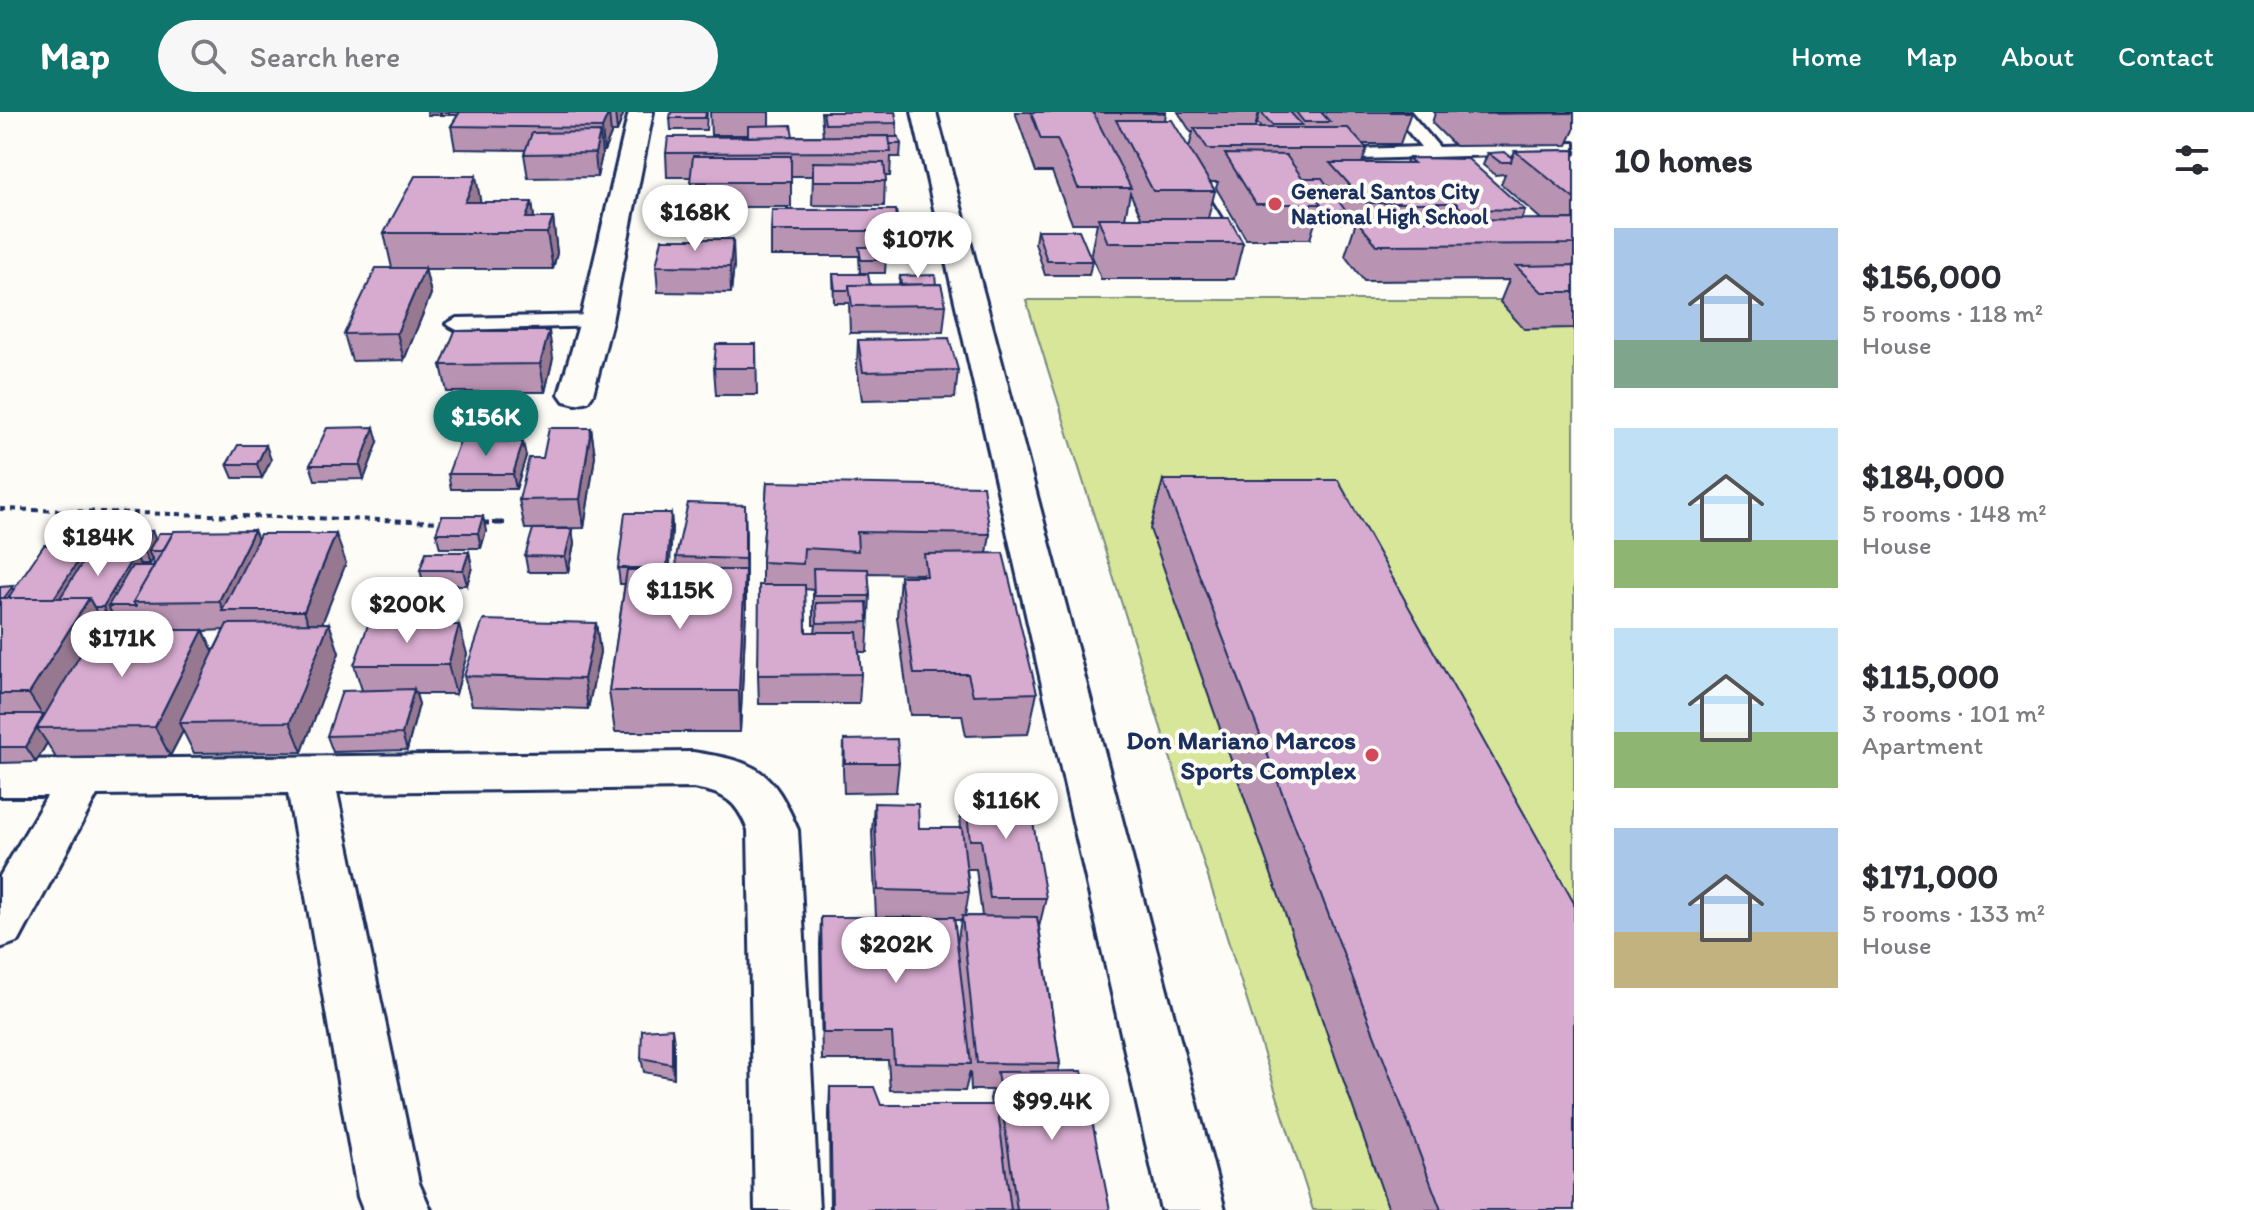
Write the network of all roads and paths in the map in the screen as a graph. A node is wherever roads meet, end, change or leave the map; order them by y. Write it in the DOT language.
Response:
graph roads {
  1 [pos="641,112"];
  2 [pos="924,112"];
  3 [pos="1147,112"];
  4 [pos="1400,112"];
  5 [pos="1547,148"];
  6 [pos="1574,148"];
  7 [pos="1459,151"];
  8 [pos="1434,152"];
  9 [pos="1313,155"];
  10 [pos="1574,163"];
  11 [pos="1481,174"];
  12 [pos="1174,234"];
  13 [pos="596,321"];
  14 [pos="457,324"];
  15 [pos="576,394"];
  16 [pos="0,509"];
  17 [pos="458,522"];
  18 [pos="473,523"];
  19 [pos="505,523"];
  20 [pos="309,774"];
  21 [pos="83,777"];
  22 [pos="0,778"];
  23 [pos="0,925"];
  24 [pos="399,1210"];
  25 [pos="787,1210"];
  26 [pos="1193,1210"];
  1 -- 13 [label="street"];
  2 -- 26 [label="street"];
  3 -- 12 [label="lane"];
  4 -- 8 [label="lane"];
  5 -- 6 [label="lane"];
  5 -- 7 [label="lane"];
  5 -- 10 [label="lane"];
  7 -- 8 [label="lane"];
  7 -- 11 [label="lane"];
  8 -- 9 [label="lane"];
  13 -- 14 [label="lane"];
  13 -- 15 [label="street"];
  16 -- 17 [label="path"];
  18 -- 19 [label="path"];
  20 -- 21 [label="street"];
  20 -- 24 [label="street"];
  20 -- 25 [label="street"];
  21 -- 22 [label="street"];
  21 -- 23 [label="street"];
}
